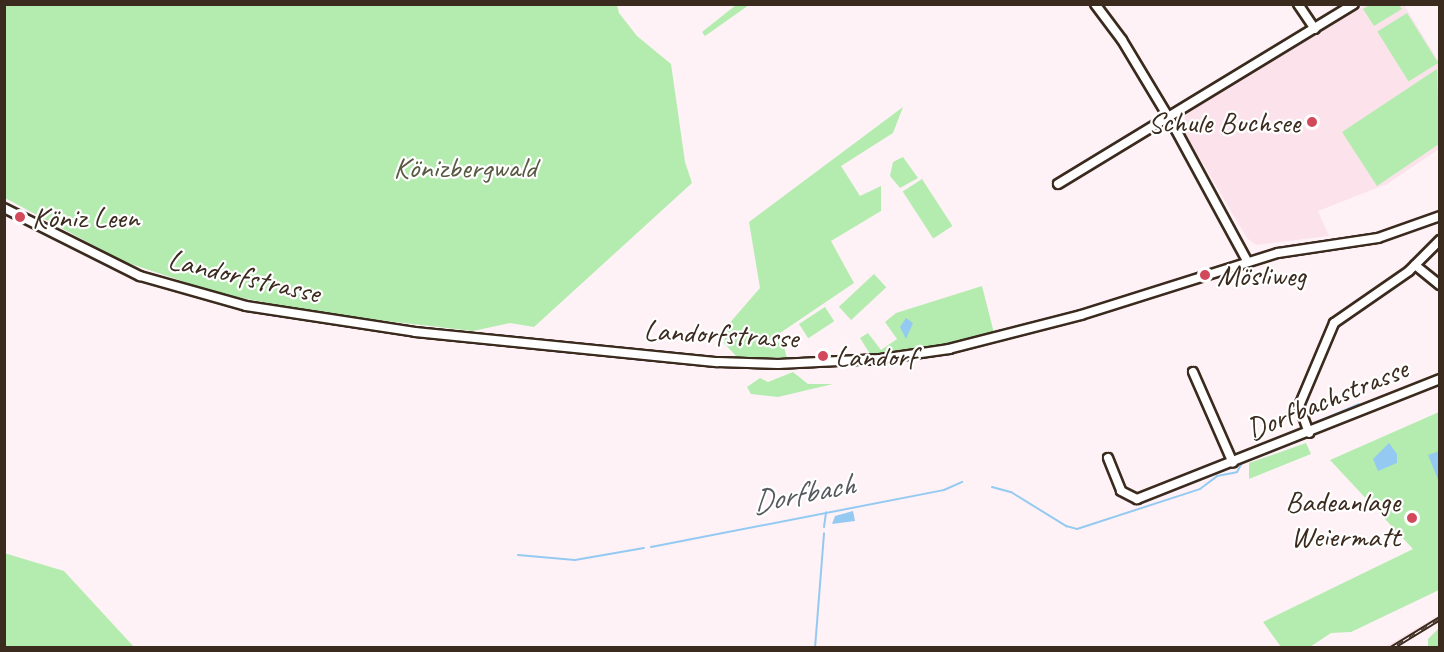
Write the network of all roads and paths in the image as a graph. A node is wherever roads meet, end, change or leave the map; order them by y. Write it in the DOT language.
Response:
graph roads {
  1 [pos="1095,4"];
  2 [pos="1298,4"];
  3 [pos="1354,4"];
  4 [pos="1315,29"];
  5 [pos="1166,118"];
  6 [pos="1058,184"];
  7 [pos="4,208"];
  8 [pos="1440,216"];
  9 [pos="1440,240"];
  10 [pos="1247,261"];
  11 [pos="1415,265"];
  12 [pos="1440,285"];
  13 [pos="1193,372"];
  14 [pos="1440,379"];
  15 [pos="1309,433"];
  16 [pos="1108,458"];
  17 [pos="1233,463"];
  1 -- 5 [label="street"];
  2 -- 4 [label="street"];
  3 -- 4 [label="street"];
  4 -- 5 [label="street"];
  5 -- 6 [label="street"];
  5 -- 10 [label="street"];
  7 -- 10 [label="street, Landorfstrasse"];
  8 -- 10 [label="street, Landorfstrasse"];
  9 -- 11 [label="street"];
  11 -- 12 [label="street"];
  11 -- 15 [label="street"];
  13 -- 17 [label="street, Dorfbachstrasse"];
  14 -- 15 [label="street, Dorfbachstrasse"];
  15 -- 17 [label="street, Dorfbachstrasse"];
  16 -- 17 [label="street, Dorfbachstrasse"];
}
